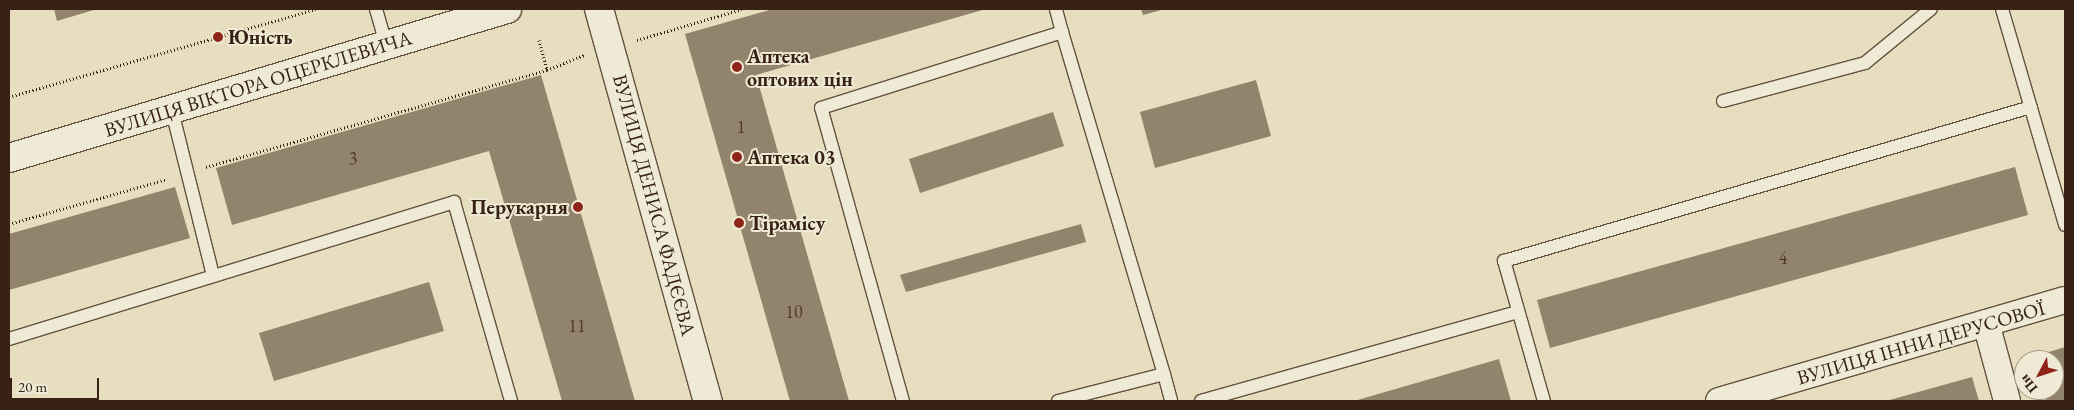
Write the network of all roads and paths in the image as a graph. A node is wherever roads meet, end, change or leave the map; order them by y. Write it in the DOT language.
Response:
graph roads {
  1 [pos="316,9"];
  2 [pos="376,9"];
  3 [pos="507,9"];
  4 [pos="599,9"];
  5 [pos="742,9"];
  6 [pos="1056,9"];
  7 [pos="1931,9"];
  8 [pos="2002,9"];
  9 [pos="1062,32"];
  10 [pos="539,40"];
  11 [pos="629,42"];
  12 [pos="386,45"];
  13 [pos="587,54"];
  14 [pos="547,70"];
  15 [pos="9,97"];
  16 [pos="1723,101"];
  17 [pos="2031,106"];
  18 [pos="172,111"];
  19 [pos="9,158"];
  20 [pos="188,173"];
  21 [pos="9,224"];
  22 [pos="2065,225"];
  23 [pos="213,276"];
  24 [pos="2065,300"];
  25 [pos="1518,312"];
  26 [pos="1986,323"];
  27 [pos="9,339"];
  28 [pos="1164,374"];
  29 [pos="1764,395"];
  30 [pos="512,401"];
  31 [pos="708,401"];
  32 [pos="903,401"];
  33 [pos="1058,401"];
  34 [pos="1172,401"];
  35 [pos="1201,401"];
  36 [pos="1544,401"];
  37 [pos="1719,401"];
  38 [pos="2007,401"];
  1 -- 15 [label="path"];
  2 -- 12 [label="lane"];
  3 -- 12 [label="street, ВУЛИЦЯ ВІКТОРА ОЦЕРКЛЕВИЧА"];
  4 -- 31 [label="street, ВУЛИЦЯ ДЕНИСА ФАДЄЄВА"];
  5 -- 11 [label="path"];
  6 -- 9 [label="lane"];
  7 -- 16 [label="lane"];
  8 -- 17 [label="lane"];
  9 -- 28 [label="lane"];
  9 -- 32 [label="lane"];
  10 -- 14 [label="path"];
  12 -- 18 [label="street, ВУЛИЦЯ ВІКТОРА ОЦЕРКЛЕВИЧА"];
  13 -- 14 [label="path"];
  14 -- 20 [label="path"];
  17 -- 22 [label="lane"];
  17 -- 25 [label="lane"];
  18 -- 19 [label="street, ВУЛИЦЯ ВІКТОРА ОЦЕРКЛЕВИЧА"];
  18 -- 20 [label="lane"];
  20 -- 21 [label="path"];
  20 -- 23 [label="lane"];
  23 -- 27 [label="lane"];
  23 -- 30 [label="lane"];
  24 -- 26 [label="street, ВУЛИЦЯ ІННИ ДЕРУСОВОЇ"];
  25 -- 35 [label="lane"];
  25 -- 36 [label="lane"];
  26 -- 29 [label="street, ВУЛИЦЯ ІННИ ДЕРУСОВОЇ"];
  26 -- 38 [label="street"];
  28 -- 33 [label="lane"];
  28 -- 34 [label="lane"];
  29 -- 37 [label="street, ВУЛИЦЯ ІННИ ДЕРУСОВОЇ"];
}
